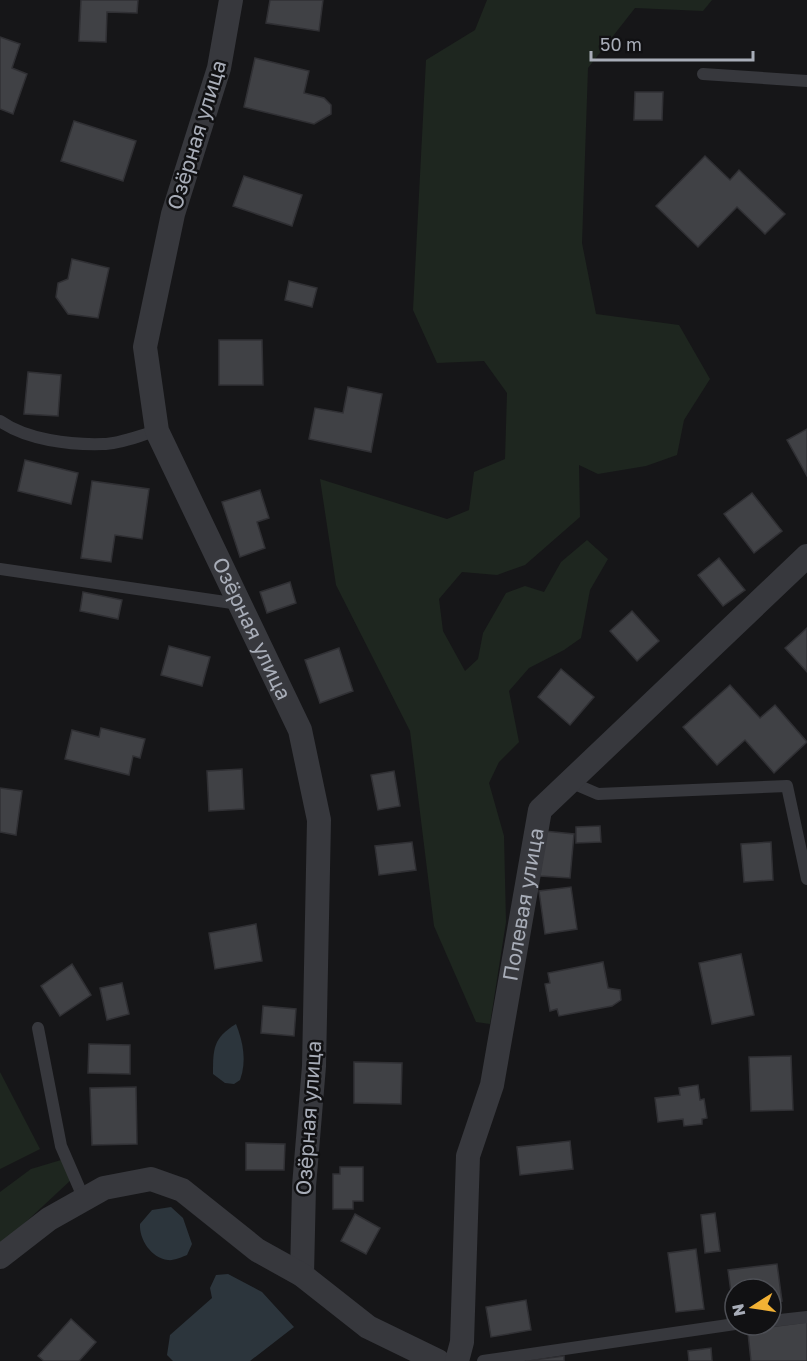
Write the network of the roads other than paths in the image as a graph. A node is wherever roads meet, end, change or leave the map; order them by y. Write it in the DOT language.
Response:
graph roads {
  1 [pos="231,0"];
  2 [pos="703,74"];
  3 [pos="807,81"];
  4 [pos="0,421"];
  5 [pos="157,431"];
  6 [pos="807,556"];
  7 [pos="0,569"];
  8 [pos="240,604"];
  9 [pos="570,782"];
  10 [pos="807,879"];
  11 [pos="38,1028"];
  12 [pos="84,1199"];
  13 [pos="0,1257"];
  14 [pos="302,1275"];
  15 [pos="807,1317"];
  16 [pos="783,1320"];
  17 [pos="723,1326"];
  18 [pos="438,1361"];
  19 [pos="458,1361"];
  20 [pos="483,1361"];
  1 -- 5 [label="street, Озёрная улица"];
  2 -- 3 [label="lane"];
  4 -- 5 [label="lane"];
  5 -- 8 [label="street, Озёрная улица"];
  6 -- 9 [label="street, Полевая улица"];
  7 -- 8 [label="lane"];
  8 -- 14 [label="street, Озёрная улица"];
  9 -- 10 [label="lane"];
  9 -- 19 [label="street, Полевая улица"];
  11 -- 12 [label="lane"];
  12 -- 13 [label="street"];
  12 -- 14 [label="street"];
  14 -- 18 [label="street"];
  15 -- 16 [label="lane"];
  17 -- 20 [label="lane"];
}
